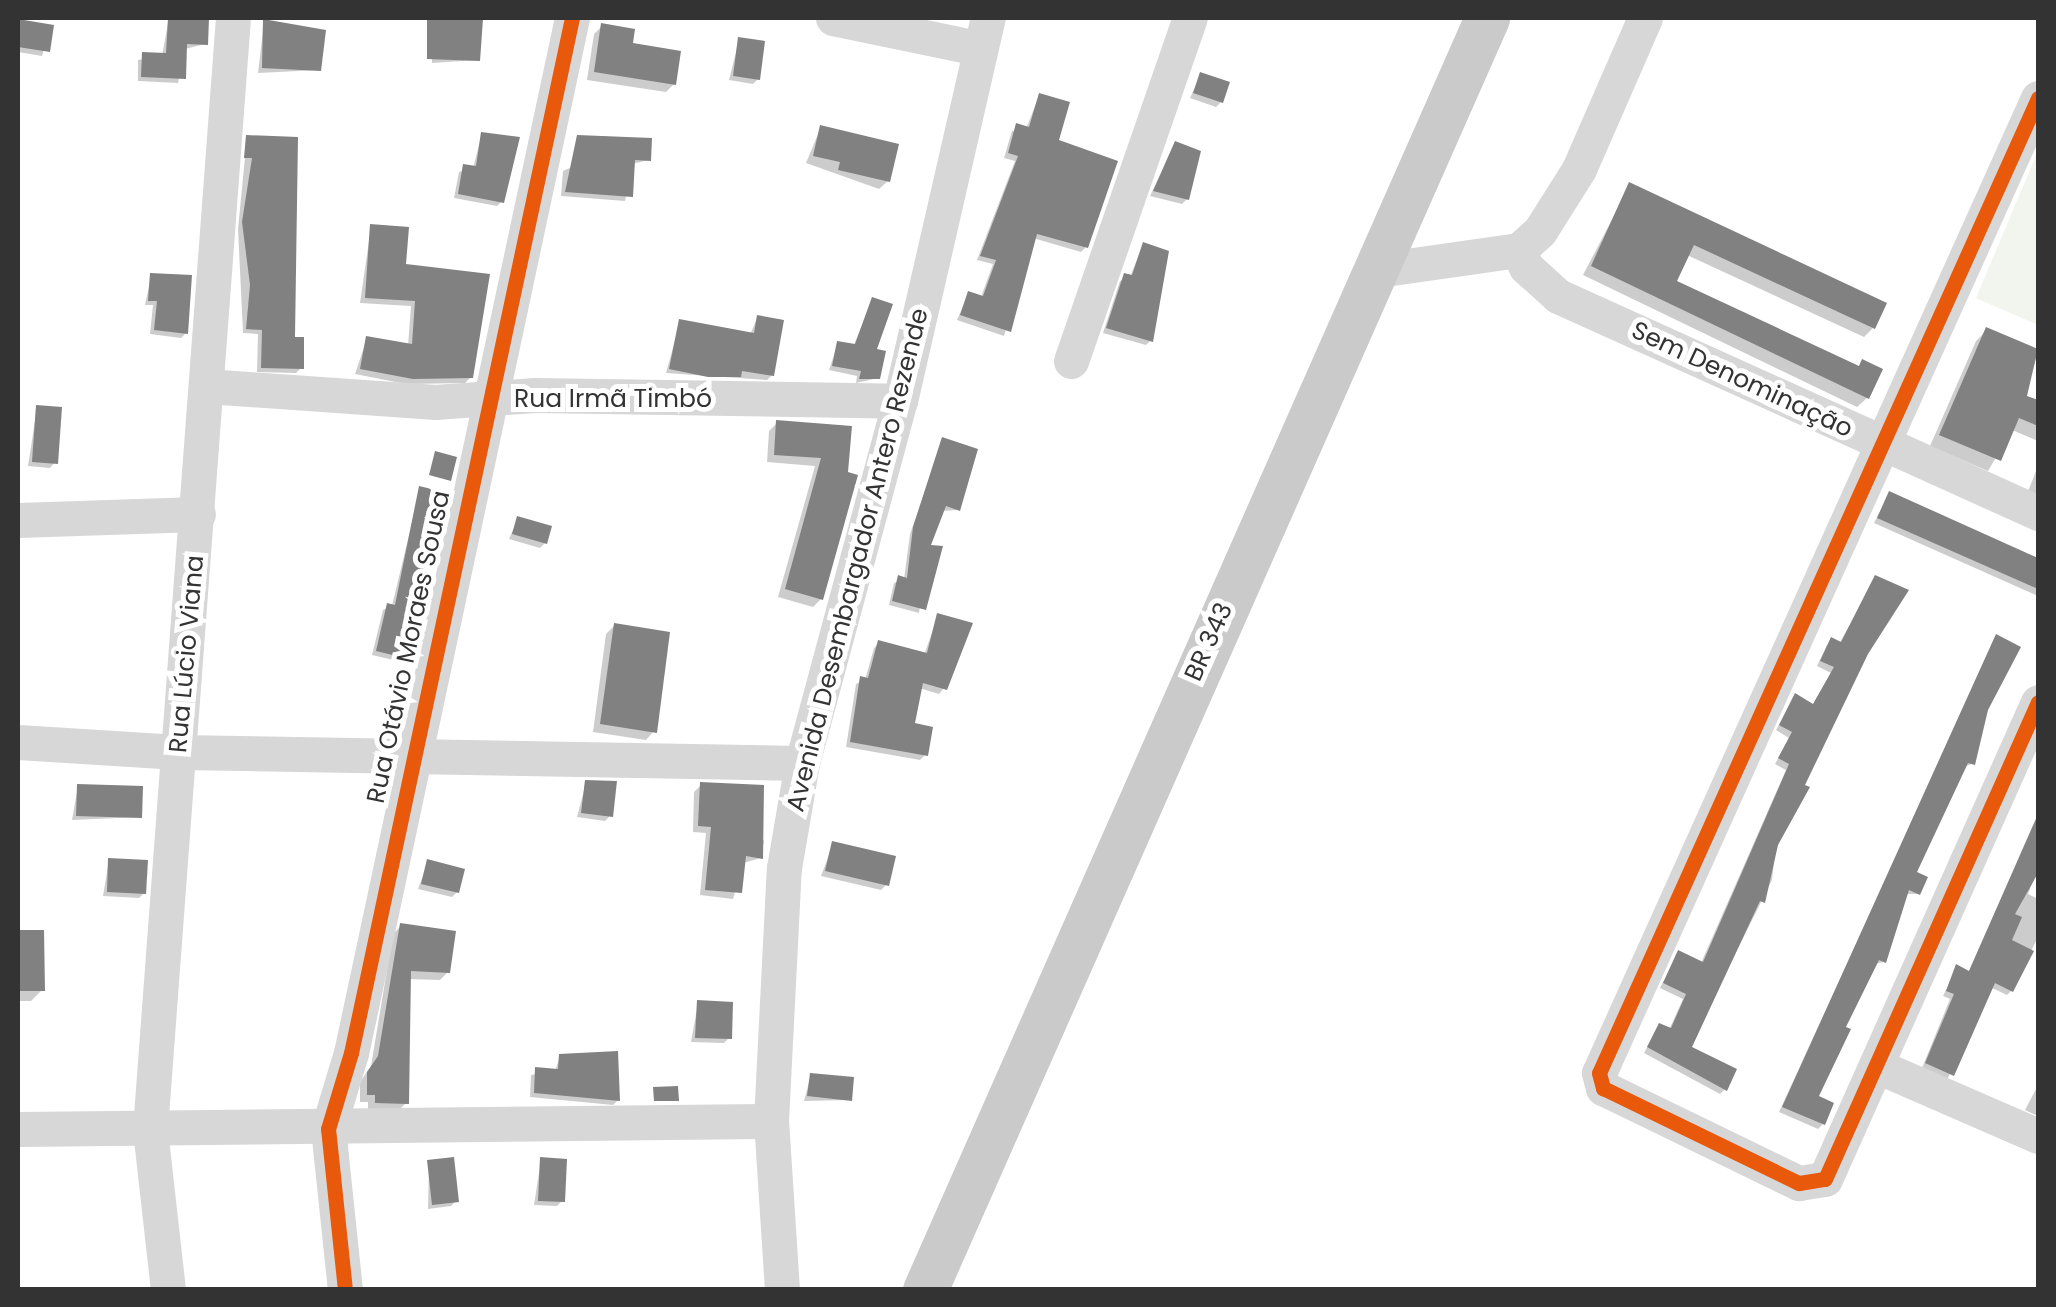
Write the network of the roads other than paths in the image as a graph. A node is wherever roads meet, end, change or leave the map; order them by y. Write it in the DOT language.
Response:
graph roads {
  1 [pos="233,18"];
  2 [pos="572,18"];
  3 [pos="832,18"];
  4 [pos="1190,18"];
  5 [pos="1486,18"];
  6 [pos="1645,18"];
  7 [pos="983,33"];
  8 [pos="2038,98"];
  9 [pos="1518,250"];
  10 [pos="1371,270"];
  11 [pos="1071,362"];
  12 [pos="206,386"];
  13 [pos="900,401"];
  14 [pos="487,402"];
  15 [pos="1883,444"];
  16 [pos="2038,513"];
  17 [pos="198,514"];
  18 [pos="18,520"];
  19 [pos="2038,702"];
  20 [pos="18,742"];
  21 [pos="178,752"];
  22 [pos="410,758"];
  23 [pos="802,764"];
  24 [pos="1877,1066"];
  25 [pos="771,1121"];
  26 [pos="18,1129"];
  27 [pos="150,1129"];
  28 [pos="328,1129"];
  29 [pos="2038,1136"];
  30 [pos="926,1282"];
  31 [pos="168,1290"];
  32 [pos="345,1290"];
  33 [pos="782,1290"];
  1 -- 12 [label="street, Rua Lúcio Viana"];
  2 -- 14 [label="street, Rua Otávio Moraes Sousa"];
  3 -- 7 [label="street"];
  4 -- 11 [label="street"];
  5 -- 10 [label="main road, BR 343"];
  6 -- 9 [label="street"];
  7 -- 13 [label="street, Avenida Desembargador Antero Rezende"];
  8 -- 15 [label="street"];
  9 -- 10 [label="street"];
  9 -- 15 [label="street, Sem Denominação"];
  10 -- 30 [label="main road, BR 343"];
  12 -- 14 [label="street, Rua Irmã Timbó"];
  12 -- 17 [label="street, Rua Lúcio Viana"];
  13 -- 14 [label="street, Rua Irmã Timbó"];
  13 -- 23 [label="street, Avenida Desembargador Antero Rezende"];
  14 -- 22 [label="street, Rua Otávio Moraes Sousa"];
  15 -- 16 [label="street, Sem Denominação"];
  15 -- 24 [label="street"];
  17 -- 18 [label="street"];
  17 -- 21 [label="street, Rua Lúcio Viana"];
  19 -- 24 [label="street"];
  20 -- 21 [label="street"];
  21 -- 22 [label="street"];
  21 -- 27 [label="street, Rua Lúcio Viana"];
  22 -- 23 [label="street"];
  22 -- 28 [label="street, Rua Otávio Moraes Sousa"];
  23 -- 25 [label="street, Avenida Desembargador Antero Rezende"];
  24 -- 29 [label="street"];
  25 -- 28 [label="street"];
  25 -- 33 [label="street, Avenida Desembargador Antero Rezende"];
  26 -- 27 [label="street"];
  27 -- 28 [label="street"];
  27 -- 31 [label="street, Rua Lúcio Viana"];
  28 -- 32 [label="street, Rua Otávio Moraes Sousa"];
}
